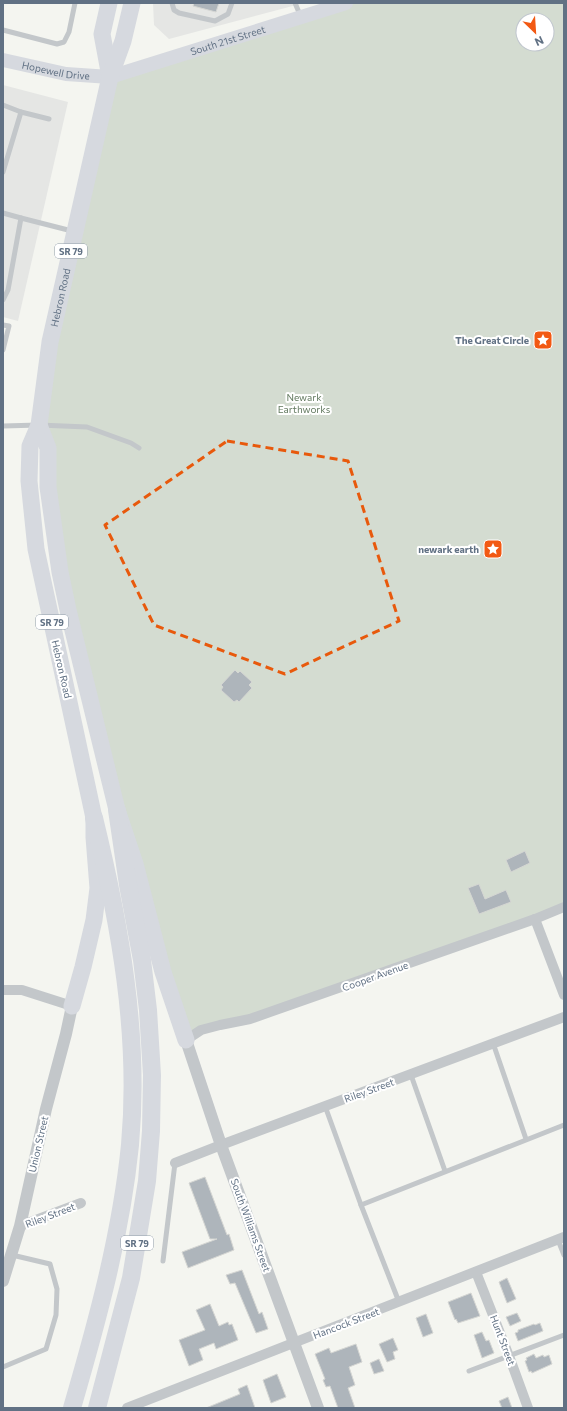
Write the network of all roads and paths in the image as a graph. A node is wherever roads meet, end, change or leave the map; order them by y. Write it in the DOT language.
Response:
graph roads {
  1 [pos="74,3"];
  2 [pos="110,3"];
  3 [pos="132,3"];
  4 [pos="172,3"];
  5 [pos="232,3"];
  6 [pos="295,3"];
  7 [pos="346,3"];
  8 [pos="301,16"];
  9 [pos="3,30"];
  10 [pos="3,60"];
  11 [pos="110,77"];
  12 [pos="3,105"];
  13 [pos="20,112"];
  14 [pos="49,119"];
  15 [pos="3,172"];
  16 [pos="3,212"];
  17 [pos="21,218"];
  18 [pos="75,232"];
  19 [pos="3,300"];
  20 [pos="3,324"];
  21 [pos="3,350"];
  22 [pos="39,425"];
  23 [pos="3,426"];
  24 [pos="139,448"];
  25 [pos="117,810"];
  26 [pos="94,818"];
  27 [pos="564,907"];
  28 [pos="535,919"];
  29 [pos="3,990"];
  30 [pos="564,995"];
  31 [pos="72,1006"];
  32 [pos="564,1017"];
  33 [pos="186,1040"];
  34 [pos="493,1043"];
  35 [pos="411,1075"];
  36 [pos="324,1106"];
  37 [pos="564,1125"];
  38 [pos="526,1139"];
  39 [pos="221,1145"];
  40 [pos="175,1164"];
  41 [pos="445,1171"];
  42 [pos="81,1203"];
  43 [pos="361,1205"];
  44 [pos="20,1226"];
  45 [pos="561,1238"];
  46 [pos="11,1254"];
  47 [pos="564,1255"];
  48 [pos="163,1260"];
  49 [pos="476,1272"];
  50 [pos="3,1281"];
  51 [pos="400,1302"];
  52 [pos="564,1335"];
  53 [pos="294,1343"];
  54 [pos="510,1356"];
  55 [pos="3,1367"];
  56 [pos="469,1370"];
  57 [pos="72,1408"];
  58 [pos="97,1408"];
  59 [pos="127,1408"];
  60 [pos="318,1408"];
  61 [pos="528,1408"];
  1 -- 9 [label="lane"];
  2 -- 11 [label="highway, Hebron Road / SR 79"];
  3 -- 11 [label="highway, Hebron Road / SR 79"];
  4 -- 5 [label="lane"];
  6 -- 8 [label="lane"];
  7 -- 8 [label="main road, South 21st Street"];
  8 -- 11 [label="main road, South 21st Street"];
  10 -- 11 [label="main road, Hopewell Drive"];
  11 -- 18 [label="highway, Hebron Road / SR 79"];
  12 -- 13 [label="lane"];
  13 -- 14 [label="lane"];
  13 -- 15 [label="lane"];
  16 -- 17 [label="lane"];
  17 -- 18 [label="lane"];
  17 -- 19 [label="lane"];
  18 -- 22 [label="highway, Hebron Road / SR 79"];
  20 -- 21 [label="lane"];
  22 -- 23 [label="lane"];
  22 -- 24 [label="lane"];
  22 -- 25 [label="highway, Hebron Road / SR 79"];
  22 -- 26 [label="highway, Hebron Road / SR 79"];
  25 -- 33 [label="highway, Hebron Road"];
  25 -- 58 [label="highway, SR 79"];
  26 -- 31 [label="highway, Hebron Road"];
  26 -- 57 [label="highway, SR 79"];
  27 -- 28 [label="street, Cooper Avenue"];
  28 -- 30 [label="street"];
  28 -- 33 [label="street, Cooper Avenue"];
  29 -- 31 [label="street"];
  31 -- 44 [label="street, Union Street"];
  32 -- 34 [label="street, Riley Street"];
  33 -- 39 [label="street, South Williams Street"];
  34 -- 35 [label="street, Riley Street"];
  34 -- 38 [label="lane"];
  35 -- 36 [label="street, Riley Street"];
  35 -- 41 [label="lane"];
  36 -- 39 [label="street, Riley Street"];
  36 -- 43 [label="lane"];
  37 -- 38 [label="lane"];
  38 -- 41 [label="lane"];
  39 -- 40 [label="street, Riley Street"];
  39 -- 53 [label="street, South Williams Street"];
  40 -- 48 [label="lane"];
  41 -- 43 [label="lane"];
  42 -- 44 [label="street, Riley Street"];
  43 -- 51 [label="lane"];
  44 -- 46 [label="street, Union Street"];
  45 -- 47 [label="lane"];
  45 -- 49 [label="street, Hancock Street"];
  46 -- 50 [label="street, Union Street"];
  46 -- 55 [label="lane"];
  49 -- 51 [label="street, Hancock Street"];
  49 -- 54 [label="street, Hunt Street"];
  51 -- 53 [label="street, Hancock Street"];
  52 -- 54 [label="lane"];
  53 -- 59 [label="street, Hancock Street"];
  53 -- 60 [label="street, South Williams Street"];
  54 -- 56 [label="lane"];
  54 -- 61 [label="street, Hunt Street"];
}
